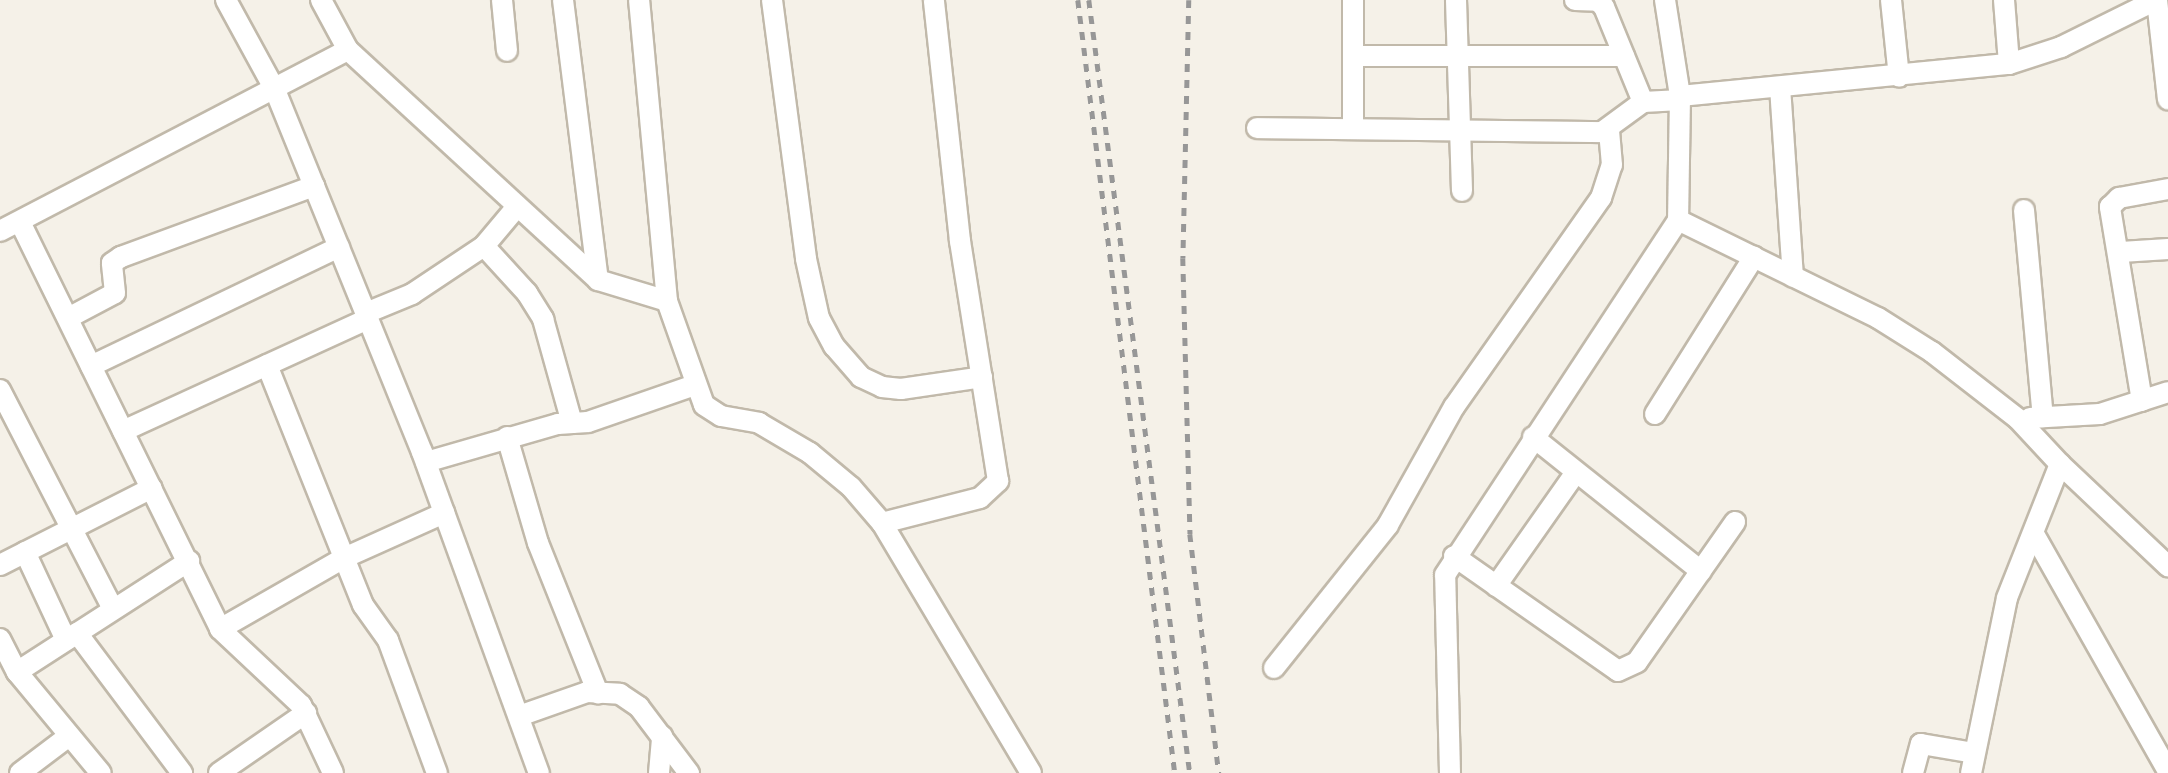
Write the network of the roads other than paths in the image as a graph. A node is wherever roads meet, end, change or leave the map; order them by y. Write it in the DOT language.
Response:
graph roads {
  1 [pos="226,0"];
  2 [pos="321,0"];
  3 [pos="502,0"];
  4 [pos="563,0"];
  5 [pos="639,0"];
  6 [pos="772,0"];
  7 [pos="934,0"];
  8 [pos="1353,0"];
  9 [pos="1456,0"];
  10 [pos="1575,0"];
  11 [pos="1598,0"];
  12 [pos="1665,0"];
  13 [pos="1891,0"];
  14 [pos="2004,0"];
  15 [pos="2156,0"];
  16 [pos="348,50"];
  17 [pos="507,51"];
  18 [pos="1353,56"];
  19 [pos="1460,56"];
  20 [pos="1624,56"];
  21 [pos="2009,64"];
  22 [pos="1899,77"];
  23 [pos="1780,87"];
  24 [pos="275,90"];
  25 [pos="1681,98"];
  26 [pos="2168,99"];
  27 [pos="1643,102"];
  28 [pos="1353,126"];
  29 [pos="1257,128"];
  30 [pos="1459,128"];
  31 [pos="1609,129"];
  32 [pos="314,186"];
  33 [pos="2168,189"];
  34 [pos="1462,191"];
  35 [pos="515,209"];
  36 [pos="2024,210"];
  37 [pos="1678,220"];
  38 [pos="20,222"];
  39 [pos="0,231"];
  40 [pos="484,246"];
  41 [pos="339,247"];
  42 [pos="2168,249"];
  43 [pos="2121,252"];
  44 [pos="1754,257"];
  45 [pos="1793,277"];
  46 [pos="598,280"];
  47 [pos="667,301"];
  48 [pos="367,316"];
  49 [pos="68,318"];
  50 [pos="267,365"];
  51 [pos="91,366"];
  52 [pos="982,376"];
  53 [pos="695,386"];
  54 [pos="0,390"];
  55 [pos="2168,392"];
  56 [pos="2142,401"];
  57 [pos="1655,414"];
  58 [pos="2043,417"];
  59 [pos="2018,419"];
  60 [pos="572,423"];
  61 [pos="123,431"];
  62 [pos="507,437"];
  63 [pos="1533,437"];
  64 [pos="426,462"];
  65 [pos="2060,464"];
  66 [pos="1576,472"];
  67 [pos="152,488"];
  68 [pos="444,513"];
  69 [pos="1735,522"];
  70 [pos="882,523"];
  71 [pos="73,528"];
  72 [pos="2035,536"];
  73 [pos="25,552"];
  74 [pos="1454,556"];
  75 [pos="344,558"];
  76 [pos="189,561"];
  77 [pos="0,565"];
  78 [pos="2168,566"];
  79 [pos="1701,571"];
  80 [pos="1496,586"];
  81 [pos="113,609"];
  82 [pos="220,629"];
  83 [pos="72,636"];
  84 [pos="0,639"];
  85 [pos="1274,668"];
  86 [pos="17,672"];
  87 [pos="598,693"];
  88 [pos="306,713"];
  89 [pos="519,716"];
  90 [pos="69,736"];
  91 [pos="662,736"];
  92 [pos="1974,753"];
  93 [pos="2168,771"];
  94 [pos="20,773"];
  95 [pos="101,773"];
  96 [pos="182,773"];
  97 [pos="219,773"];
  98 [pos="333,773"];
  99 [pos="437,773"];
  100 [pos="539,773"];
  101 [pos="659,773"];
  102 [pos="690,773"];
  103 [pos="1031,773"];
  104 [pos="1450,773"];
  105 [pos="1913,773"];
  106 [pos="1971,773"];
  1 -- 24 [label="street"];
  2 -- 16 [label="street"];
  3 -- 17 [label="street"];
  4 -- 46 [label="street"];
  5 -- 47 [label="street"];
  6 -- 52 [label="street"];
  7 -- 52 [label="street"];
  8 -- 18 [label="street"];
  9 -- 19 [label="street"];
  10 -- 11 [label="street"];
  11 -- 20 [label="street"];
  12 -- 25 [label="street"];
  13 -- 22 [label="street"];
  14 -- 21 [label="street"];
  15 -- 21 [label="street"];
  15 -- 26 [label="street"];
  16 -- 24 [label="street"];
  16 -- 35 [label="street"];
  18 -- 19 [label="street"];
  18 -- 28 [label="street"];
  19 -- 20 [label="street"];
  19 -- 30 [label="street"];
  20 -- 27 [label="street"];
  21 -- 22 [label="street"];
  22 -- 23 [label="street"];
  23 -- 25 [label="street"];
  23 -- 45 [label="street"];
  24 -- 32 [label="street"];
  24 -- 38 [label="street"];
  25 -- 27 [label="street"];
  25 -- 37 [label="street"];
  27 -- 31 [label="street"];
  28 -- 29 [label="street"];
  28 -- 30 [label="street"];
  30 -- 31 [label="street"];
  30 -- 34 [label="street"];
  31 -- 85 [label="street"];
  32 -- 41 [label="street"];
  32 -- 49 [label="street"];
  33 -- 43 [label="street"];
  35 -- 40 [label="street"];
  35 -- 46 [label="street"];
  36 -- 58 [label="street"];
  37 -- 44 [label="street"];
  37 -- 63 [label="street"];
  38 -- 39 [label="street"];
  38 -- 49 [label="street"];
  40 -- 48 [label="street"];
  40 -- 60 [label="street"];
  41 -- 48 [label="street"];
  41 -- 51 [label="street"];
  42 -- 43 [label="street"];
  43 -- 56 [label="street"];
  44 -- 45 [label="street"];
  44 -- 57 [label="street"];
  45 -- 59 [label="street"];
  46 -- 47 [label="street"];
  47 -- 53 [label="street"];
  48 -- 50 [label="street"];
  48 -- 64 [label="street"];
  49 -- 51 [label="street"];
  50 -- 61 [label="street"];
  50 -- 75 [label="street"];
  51 -- 61 [label="street"];
  52 -- 70 [label="street"];
  53 -- 60 [label="street"];
  53 -- 70 [label="street"];
  54 -- 71 [label="street"];
  55 -- 56 [label="street"];
  56 -- 58 [label="street"];
  58 -- 59 [label="street"];
  59 -- 65 [label="street"];
  60 -- 62 [label="street"];
  61 -- 67 [label="street"];
  62 -- 64 [label="street"];
  62 -- 87 [label="street"];
  63 -- 66 [label="street"];
  63 -- 74 [label="street"];
  64 -- 68 [label="street"];
  65 -- 72 [label="street"];
  65 -- 78 [label="street"];
  66 -- 79 [label="street"];
  66 -- 80 [label="street"];
  67 -- 71 [label="street"];
  67 -- 76 [label="street"];
  68 -- 75 [label="street"];
  68 -- 89 [label="street"];
  69 -- 79 [label="street"];
  70 -- 103 [label="street"];
  71 -- 73 [label="street"];
  71 -- 81 [label="street"];
  72 -- 92 [label="street"];
  72 -- 93 [label="street"];
  73 -- 77 [label="street"];
  73 -- 83 [label="street"];
  74 -- 80 [label="street"];
  74 -- 104 [label="street"];
  75 -- 82 [label="street"];
  75 -- 99 [label="street"];
  76 -- 81 [label="street"];
  76 -- 82 [label="street"];
  79 -- 80 [label="street"];
  81 -- 83 [label="street"];
  82 -- 88 [label="street"];
  83 -- 86 [label="street"];
  83 -- 96 [label="street"];
  84 -- 86 [label="street"];
  86 -- 90 [label="street"];
  87 -- 89 [label="street"];
  87 -- 91 [label="street"];
  88 -- 97 [label="street"];
  88 -- 98 [label="street"];
  89 -- 100 [label="street"];
  90 -- 94 [label="street"];
  90 -- 95 [label="street"];
  91 -- 101 [label="street"];
  91 -- 102 [label="street"];
  92 -- 105 [label="street"];
  92 -- 106 [label="street"];
}
